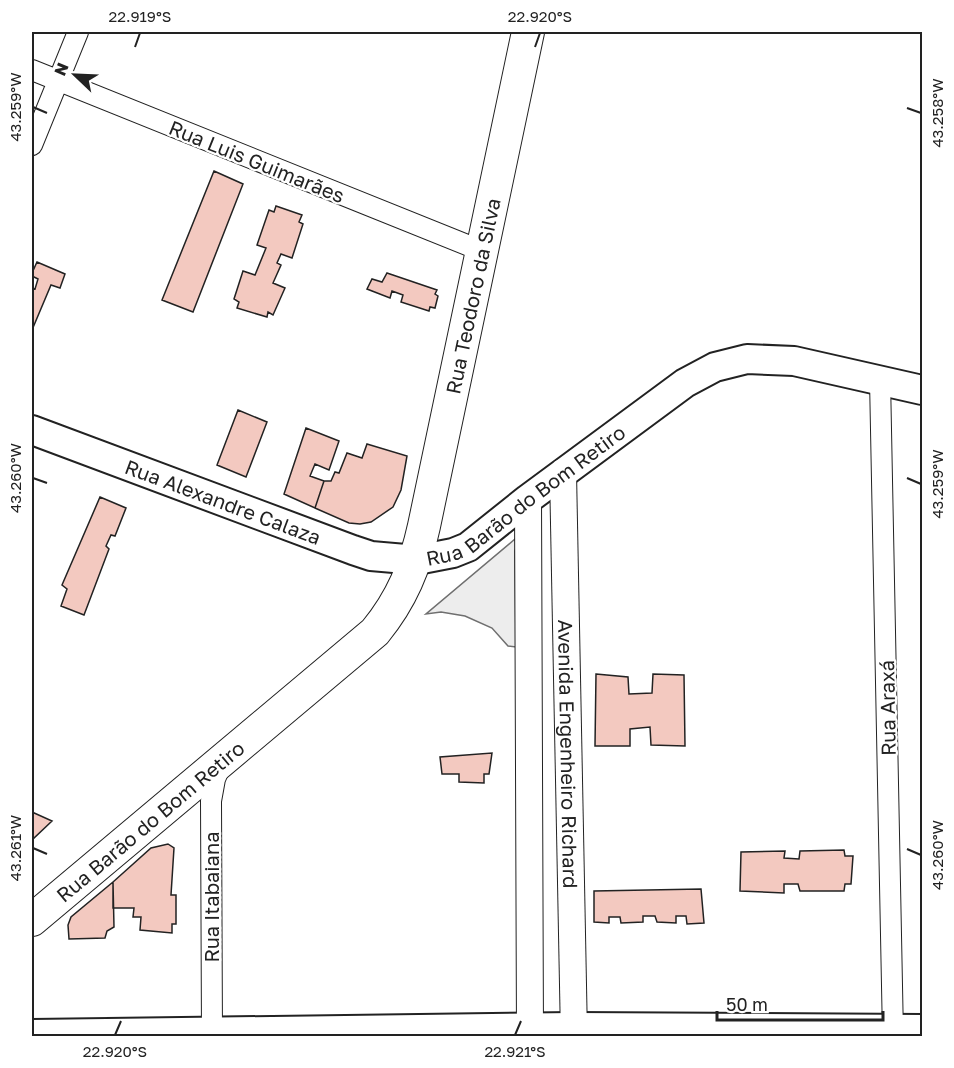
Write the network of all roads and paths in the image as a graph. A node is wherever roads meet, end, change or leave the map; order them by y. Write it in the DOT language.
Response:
graph roads {
  1 [pos="78,32"];
  2 [pos="528,32"];
  3 [pos="32,70"];
  4 [pos="58,81"];
  5 [pos="32,145"];
  6 [pos="482,251"];
  7 [pos="880,379"];
  8 [pos="922,390"];
  9 [pos="32,430"];
  10 [pos="563,472"];
  11 [pos="528,499"];
  12 [pos="417,560"];
  13 [pos="223,759"];
  14 [pos="32,920"];
  15 [pos="922,1029"];
  16 [pos="530,1032"];
  17 [pos="574,1032"];
  18 [pos="893,1033"];
  19 [pos="32,1034"];
  20 [pos="212,1034"];
  21 [pos="62,1036"];
  1 -- 4 [label="street"];
  2 -- 6 [label="main road, Rua Teodoro da Silva"];
  3 -- 4 [label="street, Rua Luis Guimarães"];
  4 -- 5 [label="street"];
  4 -- 6 [label="street, Rua Luis Guimarães"];
  6 -- 12 [label="main road, Rua Teodoro da Silva"];
  7 -- 8 [label="main road, Rua Barão do Bom Retiro"];
  7 -- 10 [label="main road, Rua Barão do Bom Retiro"];
  7 -- 18 [label="street, Rua Araxá"];
  9 -- 12 [label="main road, Rua Alexandre Calaza"];
  10 -- 11 [label="main road, Rua Barão do Bom Retiro"];
  10 -- 17 [label="street, Avenida Engenheiro Richard"];
  11 -- 12 [label="main road, Rua Barão do Bom Retiro"];
  11 -- 16 [label="street, Avenida Engenheiro Richard"];
  12 -- 13 [label="main road, Rua Barão do Bom Retiro"];
  13 -- 14 [label="main road, Rua Barão do Bom Retiro"];
  13 -- 20 [label="street, Rua Itabaiana"];
  15 -- 18 [label="main road"];
  16 -- 17 [label="main road"];
  16 -- 20 [label="main road"];
  17 -- 18 [label="main road"];
  19 -- 21 [label="main road"];
  20 -- 21 [label="main road"];
}
